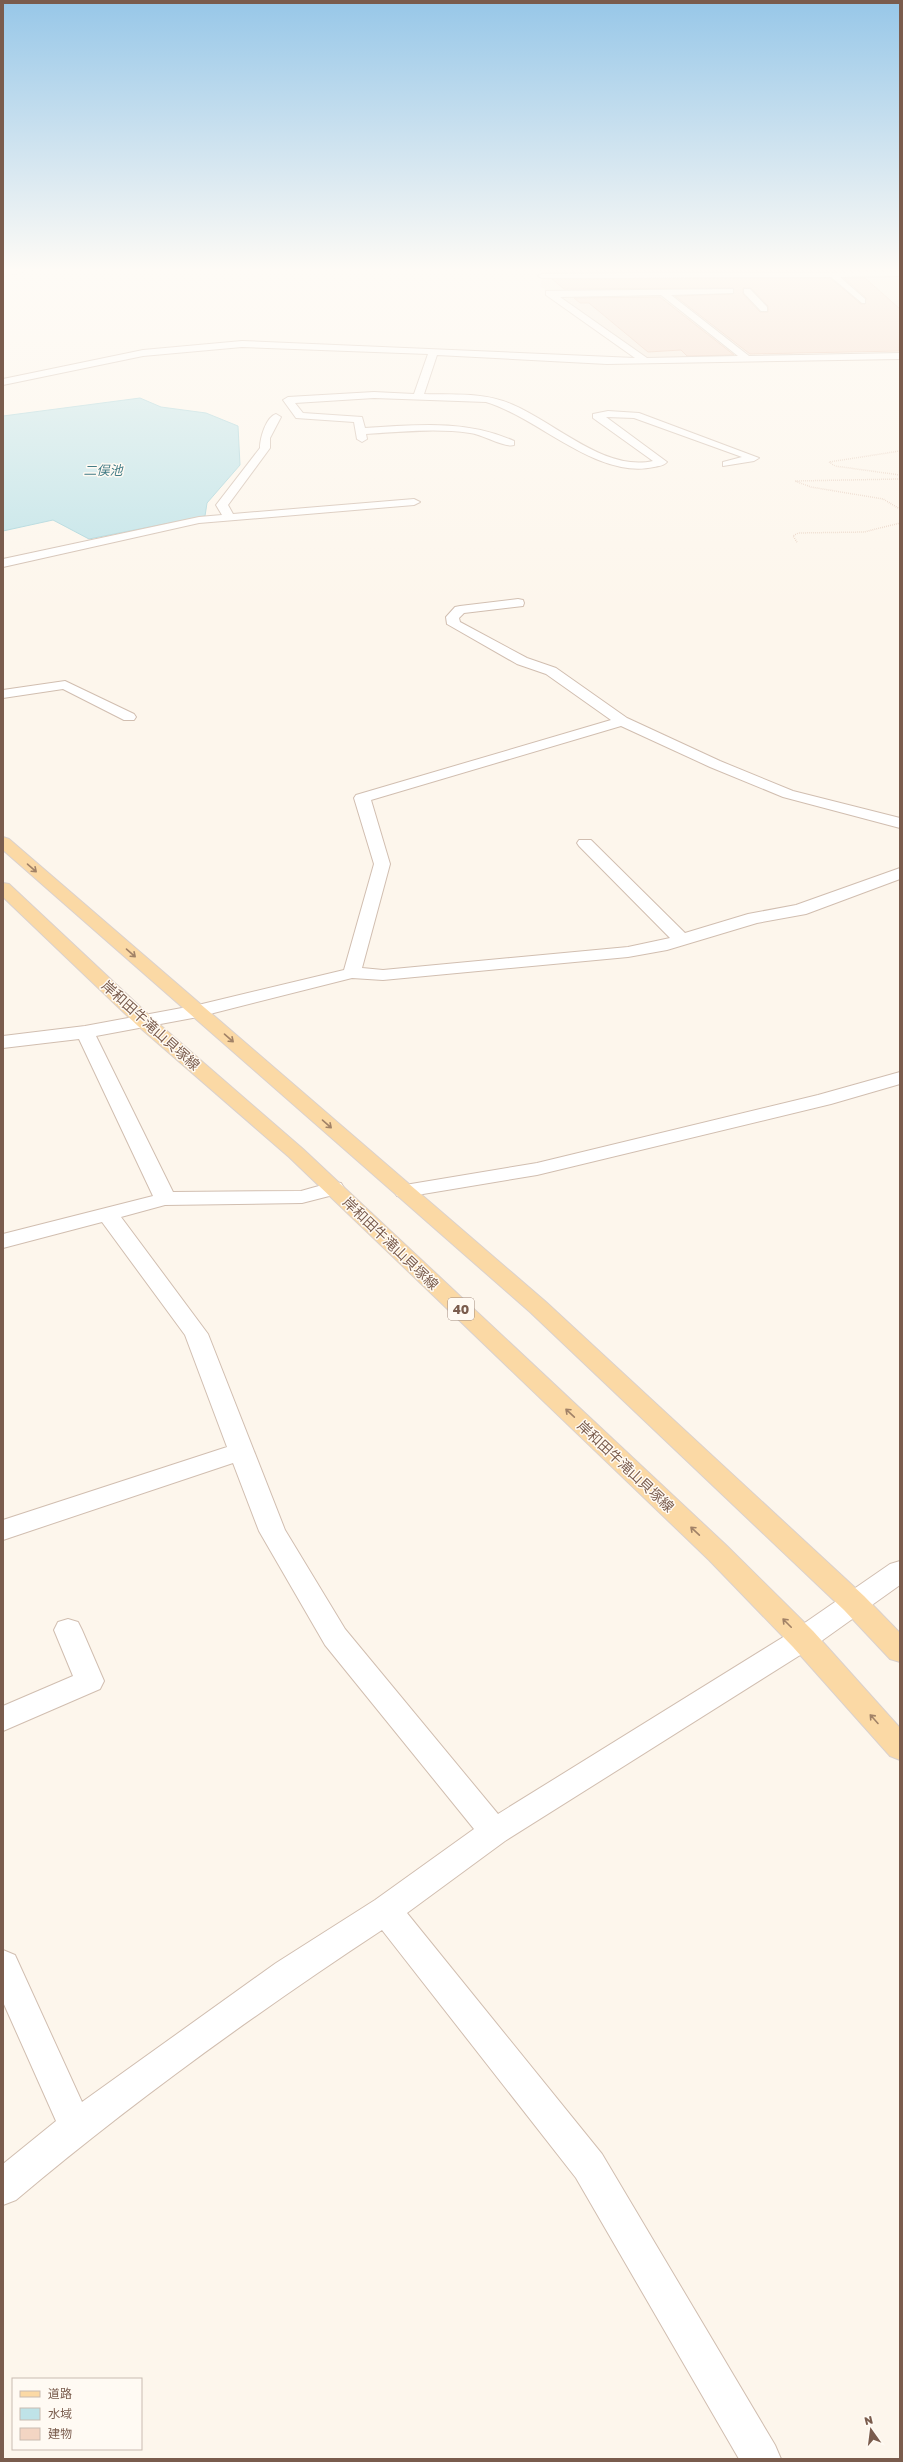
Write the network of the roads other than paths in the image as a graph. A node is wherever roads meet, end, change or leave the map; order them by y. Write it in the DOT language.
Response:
graph roads {
  1 [pos="422,383"];
  2 [pos="418,396"];
  3 [pos="276,417"];
  4 [pos="510,443"];
  5 [pos="727,464"];
  6 [pos="414,502"];
  7 [pos="229,516"];
  8 [pos="3,563"];
  9 [pos="518,603"];
  10 [pos="3,694"];
  11 [pos="129,717"];
  12 [pos="622,721"];
  13 [pos="900,823"];
  14 [pos="3,842"];
  15 [pos="585,843"];
  16 [pos="900,873"];
  17 [pos="3,888"];
  18 [pos="682,940"];
  19 [pos="352,973"];
  20 [pos="198,1011"];
  21 [pos="145,1022"];
  22 [pos="85,1032"];
  23 [pos="3,1042"];
  24 [pos="900,1078"];
  25 [pos="333,1188"];
  26 [pos="405,1191"];
  27 [pos="165,1199"];
  28 [pos="107,1214"];
  29 [pos="3,1242"];
  30 [pos="241,1451"];
  31 [pos="3,1530"];
  32 [pos="900,1571"];
  33 [pos="854,1603"];
  34 [pos="68,1630"];
  35 [pos="803,1639"];
  36 [pos="900,1651"];
  37 [pos="3,1718"];
  38 [pos="900,1748"];
  39 [pos="494,1832"];
  40 [pos="386,1910"];
  41 [pos="3,1966"];
  42 [pos="76,2127"];
  43 [pos="3,2187"];
  44 [pos="761,2459"];
  1 -- 2 [label="street"];
  2 -- 4 [label="street"];
  2 -- 5 [label="street"];
  3 -- 7 [label="street"];
  6 -- 7 [label="street"];
  7 -- 8 [label="street"];
  9 -- 12 [label="street"];
  10 -- 11 [label="street"];
  12 -- 13 [label="street"];
  12 -- 19 [label="street"];
  14 -- 20 [label="main road, one-way"];
  15 -- 18 [label="street"];
  16 -- 18 [label="street"];
  17 -- 21 [label="main road, 岸和田牛滝山貝塚線 / 40"];
  18 -- 19 [label="street"];
  19 -- 20 [label="street"];
  20 -- 21 [label="street"];
  20 -- 26 [label="main road, one-way"];
  21 -- 22 [label="street"];
  21 -- 25 [label="main road, 岸和田牛滝山貝塚線 / 40"];
  22 -- 23 [label="street"];
  22 -- 27 [label="street"];
  24 -- 26 [label="street"];
  25 -- 27 [label="street"];
  35 -- 25 [label="main road, 岸和田牛滝山貝塚線 / 40, one-way"];
  26 -- 33 [label="main road"];
  27 -- 28 [label="street"];
  28 -- 29 [label="street"];
  28 -- 30 [label="street"];
  30 -- 31 [label="street"];
  30 -- 39 [label="street"];
  32 -- 33 [label="street"];
  33 -- 35 [label="street"];
  33 -- 36 [label="main road"];
  34 -- 37 [label="street"];
  38 -- 35 [label="main road, 岸和田牛滝山貝塚線 / 40, one-way"];
  35 -- 39 [label="street"];
  39 -- 40 [label="street"];
  40 -- 42 [label="street"];
  40 -- 44 [label="street"];
  41 -- 42 [label="street"];
  42 -- 43 [label="street"];
}
